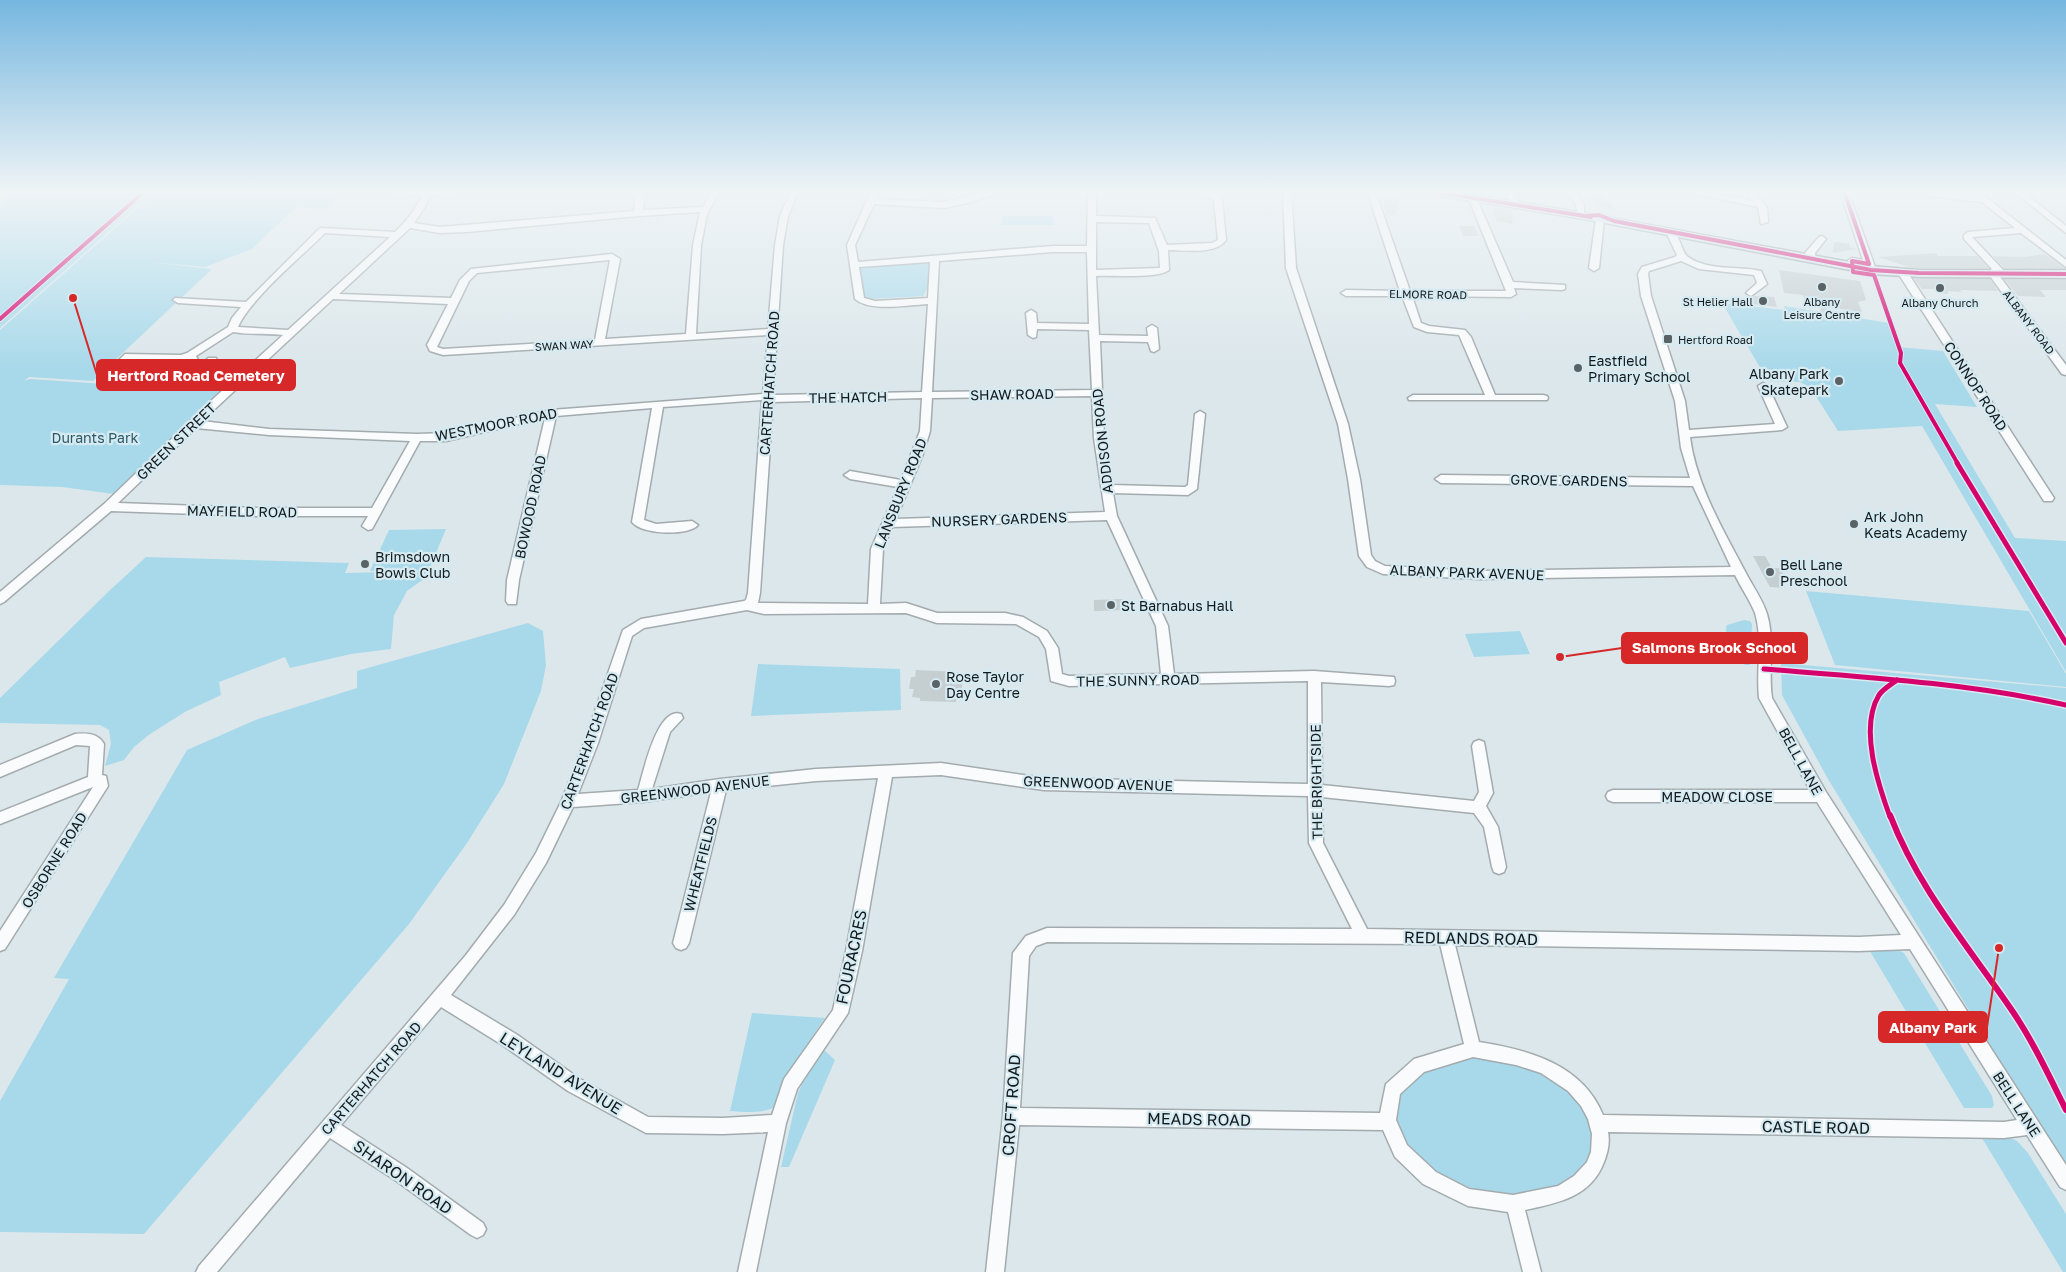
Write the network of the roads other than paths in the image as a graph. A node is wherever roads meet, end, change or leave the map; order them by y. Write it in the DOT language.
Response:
graph roads {
  1 [pos="303,250"];
  2 [pos="380,250"];
  3 [pos="696,250"];
  4 [pos="779,250"];
  5 [pos="852,250"];
  6 [pos="1034,250"];
  7 [pos="1092,250"];
  8 [pos="1163,250"];
  9 [pos="1290,250"];
  10 [pos="1392,250"];
  11 [pos="1494,250"];
  12 [pos="1596,250"];
  13 [pos="1680,250"];
  14 [pos="1762,250"];
  15 [pos="1812,250"];
  16 [pos="1864,250"];
  17 [pos="1978,250"];
  18 [pos="2049,250"];
  19 [pos="1681,257"];
  20 [pos="935,258"];
  21 [pos="1811,260"];
  22 [pos="1852,261"];
  23 [pos="2066,264"];
  24 [pos="854,265"];
  25 [pos="1870,267"];
  26 [pos="1594,268"];
  27 [pos="1996,272"];
  28 [pos="1092,273"];
  29 [pos="1903,273"];
  30 [pos="2066,274"];
  31 [pos="1562,287"];
  32 [pos="1510,290"];
  33 [pos="1346,293"];
  34 [pos="1750,293"];
  35 [pos="1406,294"];
  36 [pos="330,296"];
  37 [pos="178,300"];
  38 [pos="933,300"];
  39 [pos="454,301"];
  40 [pos="248,305"];
  41 [pos="1032,313"];
  42 [pos="1094,327"];
  43 [pos="232,329"];
  44 [pos="773,332"];
  45 [pos="291,333"];
  46 [pos="692,337"];
  47 [pos="1094,338"];
  48 [pos="600,343"];
  49 [pos="1154,349"];
  50 [pos="191,355"];
  51 [pos="212,360"];
  52 [pos="2066,372"];
  53 [pos="107,378"];
  54 [pos="1763,386"];
  55 [pos="1097,393"];
  56 [pos="927,395"];
  57 [pos="1413,398"];
  58 [pos="1490,398"];
  59 [pos="1543,398"];
  60 [pos="768,400"];
  61 [pos="658,405"];
  62 [pos="551,413"];
  63 [pos="1200,414"];
  64 [pos="194,424"];
  65 [pos="1684,434"];
  66 [pos="417,438"];
  67 [pos="850,475"];
  68 [pos="1441,478"];
  69 [pos="1698,482"];
  70 [pos="904,484"];
  71 [pos="1106,489"];
  72 [pos="2048,498"];
  73 [pos="108,507"];
  74 [pos="376,512"];
  75 [pos="1110,516"];
  76 [pos="888,523"];
  77 [pos="692,525"];
  78 [pos="368,526"];
  79 [pos="1740,571"];
  80 [pos="0,599"];
  81 [pos="512,601"];
  82 [pos="747,605"];
  83 [pos="874,608"];
  84 [pos="1314,676"];
  85 [pos="1168,679"];
  86 [pos="1389,681"];
  87 [pos="676,718"];
  88 [pos="1479,746"];
  89 [pos="0,771"];
  90 [pos="886,773"];
  91 [pos="95,780"];
  92 [pos="720,785"];
  93 [pos="1316,791"];
  94 [pos="643,796"];
  95 [pos="1613,796"];
  96 [pos="1821,796"];
  97 [pos="569,801"];
  98 [pos="1478,806"];
  99 [pos="0,818"];
  100 [pos="1499,868"];
  101 [pos="1363,936"];
  102 [pos="1446,938"];
  103 [pos="1031,941"];
  104 [pos="1912,942"];
  105 [pos="680,943"];
  106 [pos="0,944"];
  107 [pos="440,997"];
  108 [pos="1473,1049"];
  109 [pos="1011,1116"];
  110 [pos="1387,1122"];
  111 [pos="778,1123"];
  112 [pos="1600,1123"];
  113 [pos="2032,1126"];
  114 [pos="329,1127"];
  115 [pos="2066,1180"];
  116 [pos="1514,1205"];
  117 [pos="477,1229"];
  118 [pos="205,1272"];
  119 [pos="747,1272"];
  120 [pos="995,1272"];
  121 [pos="1532,1272"];
  1 -- 40 [label="street"];
  2 -- 36 [label="street, GREEN STREET"];
  3 -- 46 [label="street"];
  4 -- 44 [label="street, CARTERHATCH ROAD"];
  5 -- 24 [label="street"];
  6 -- 20 [label="street"];
  7 -- 28 [label="street, ADDISON ROAD"];
  8 -- 28 [label="street"];
  9 -- 79 [label="street, ALBANY PARK AVENUE"];
  10 -- 35 [label="street"];
  11 -- 32 [label="street"];
  12 -- 26 [label="street"];
  13 -- 19 [label="street"];
  14 -- 21 [label="main road"];
  15 -- 21 [label="street"];
  16 -- 25 [label="street"];
  17 -- 27 [label="street, ALBANY ROAD"];
  18 -- 23 [label="street"];
  19 -- 34 [label="street"];
  19 -- 65 [label="street, BELL LANE"];
  20 -- 24 [label="street"];
  20 -- 38 [label="street, LANSBURY ROAD"];
  21 -- 25 [label="main road"];
  22 -- 25 [label="street"];
  24 -- 38 [label="street"];
  25 -- 29 [label="main road"];
  27 -- 29 [label="main road"];
  27 -- 30 [label="main road"];
  27 -- 52 [label="street, ALBANY ROAD"];
  28 -- 42 [label="street, ADDISON ROAD"];
  29 -- 72 [label="street, CONNOP ROAD"];
  31 -- 32 [label="street, ELMORE ROAD"];
  32 -- 35 [label="street, ELMORE ROAD"];
  33 -- 35 [label="street, ELMORE ROAD"];
  35 -- 58 [label="street"];
  36 -- 39 [label="street"];
  36 -- 45 [label="street, GREEN STREET"];
  37 -- 40 [label="street"];
  38 -- 56 [label="street, LANSBURY ROAD"];
  39 -- 48 [label="street, SWAN WAY"];
  39 -- 48 [label="street, SWAN WAY"];
  40 -- 43 [label="street"];
  41 -- 42 [label="street"];
  42 -- 47 [label="street, ADDISON ROAD"];
  43 -- 45 [label="street"];
  43 -- 50 [label="street"];
  44 -- 46 [label="street, SWAN WAY"];
  44 -- 60 [label="street, CARTERHATCH ROAD"];
  45 -- 64 [label="street, GREEN STREET"];
  46 -- 48 [label="street, SWAN WAY"];
  47 -- 49 [label="street"];
  47 -- 55 [label="street, ADDISON ROAD"];
  50 -- 51 [label="street"];
  50 -- 53 [label="street"];
  54 -- 65 [label="street"];
  55 -- 56 [label="street, SHAW ROAD"];
  55 -- 71 [label="street, ADDISON ROAD"];
  56 -- 60 [label="street, THE HATCH"];
  56 -- 70 [label="street, LANSBURY ROAD"];
  57 -- 58 [label="street"];
  58 -- 59 [label="street"];
  60 -- 61 [label="street, WESTMOOR ROAD"];
  60 -- 82 [label="street, CARTERHATCH ROAD"];
  61 -- 62 [label="street, WESTMOOR ROAD"];
  61 -- 77 [label="street"];
  62 -- 66 [label="street, WESTMOOR ROAD"];
  62 -- 81 [label="street, BOWOOD ROAD"];
  63 -- 71 [label="street"];
  64 -- 66 [label="street, WESTMOOR ROAD"];
  64 -- 73 [label="street, GREEN STREET"];
  65 -- 69 [label="street, BELL LANE"];
  66 -- 74 [label="street"];
  67 -- 70 [label="street"];
  68 -- 69 [label="street, GROVE GARDENS"];
  69 -- 79 [label="street, BELL LANE"];
  70 -- 76 [label="street, LANSBURY ROAD"];
  71 -- 75 [label="street, ADDISON ROAD"];
  73 -- 74 [label="street, MAYFIELD ROAD"];
  73 -- 80 [label="street, GREEN STREET"];
  74 -- 78 [label="street"];
  75 -- 76 [label="street, NURSERY GARDENS"];
  75 -- 85 [label="street, ADDISON ROAD"];
  76 -- 83 [label="street, LANSBURY ROAD"];
  79 -- 96 [label="street, BELL LANE"];
  82 -- 83 [label="street, THE SUNNY ROAD"];
  82 -- 97 [label="street, CARTERHATCH ROAD"];
  83 -- 85 [label="street, THE SUNNY ROAD"];
  84 -- 85 [label="street, THE SUNNY ROAD"];
  84 -- 86 [label="street, THE SUNNY ROAD"];
  84 -- 93 [label="street, THE BRIGHTSIDE"];
  87 -- 94 [label="street"];
  88 -- 98 [label="street"];
  89 -- 91 [label="street"];
  90 -- 92 [label="street, GREENWOOD AVENUE"];
  90 -- 93 [label="street, GREENWOOD AVENUE"];
  90 -- 111 [label="street, FOURACRES"];
  91 -- 99 [label="street"];
  91 -- 106 [label="street, OSBORNE ROAD"];
  92 -- 94 [label="street, GREENWOOD AVENUE"];
  92 -- 105 [label="street, WHEATFIELDS"];
  93 -- 98 [label="street, GREENWOOD AVENUE"];
  93 -- 101 [label="street, THE BRIGHTSIDE"];
  94 -- 97 [label="street, GREENWOOD AVENUE"];
  95 -- 96 [label="street, MEADOW CLOSE"];
  96 -- 104 [label="street, BELL LANE"];
  97 -- 107 [label="street, CARTERHATCH ROAD"];
  98 -- 100 [label="street"];
  101 -- 102 [label="street, REDLANDS ROAD"];
  101 -- 103 [label="street, REDLANDS ROAD"];
  102 -- 104 [label="street, REDLANDS ROAD"];
  102 -- 108 [label="street"];
  103 -- 109 [label="street, CROFT ROAD"];
  104 -- 113 [label="street, BELL LANE"];
  107 -- 111 [label="street, LEYLAND AVENUE"];
  107 -- 114 [label="street, CARTERHATCH ROAD"];
  108 -- 110 [label="street"];
  108 -- 112 [label="street"];
  109 -- 110 [label="street, MEADS ROAD"];
  109 -- 120 [label="street, CROFT ROAD"];
  110 -- 116 [label="street"];
  111 -- 119 [label="street, FOURACRES"];
  112 -- 113 [label="street, CASTLE ROAD"];
  112 -- 116 [label="street"];
  113 -- 115 [label="street, BELL LANE"];
  114 -- 117 [label="street, SHARON ROAD"];
  114 -- 118 [label="street, CARTERHATCH ROAD"];
  116 -- 121 [label="street"];
}
